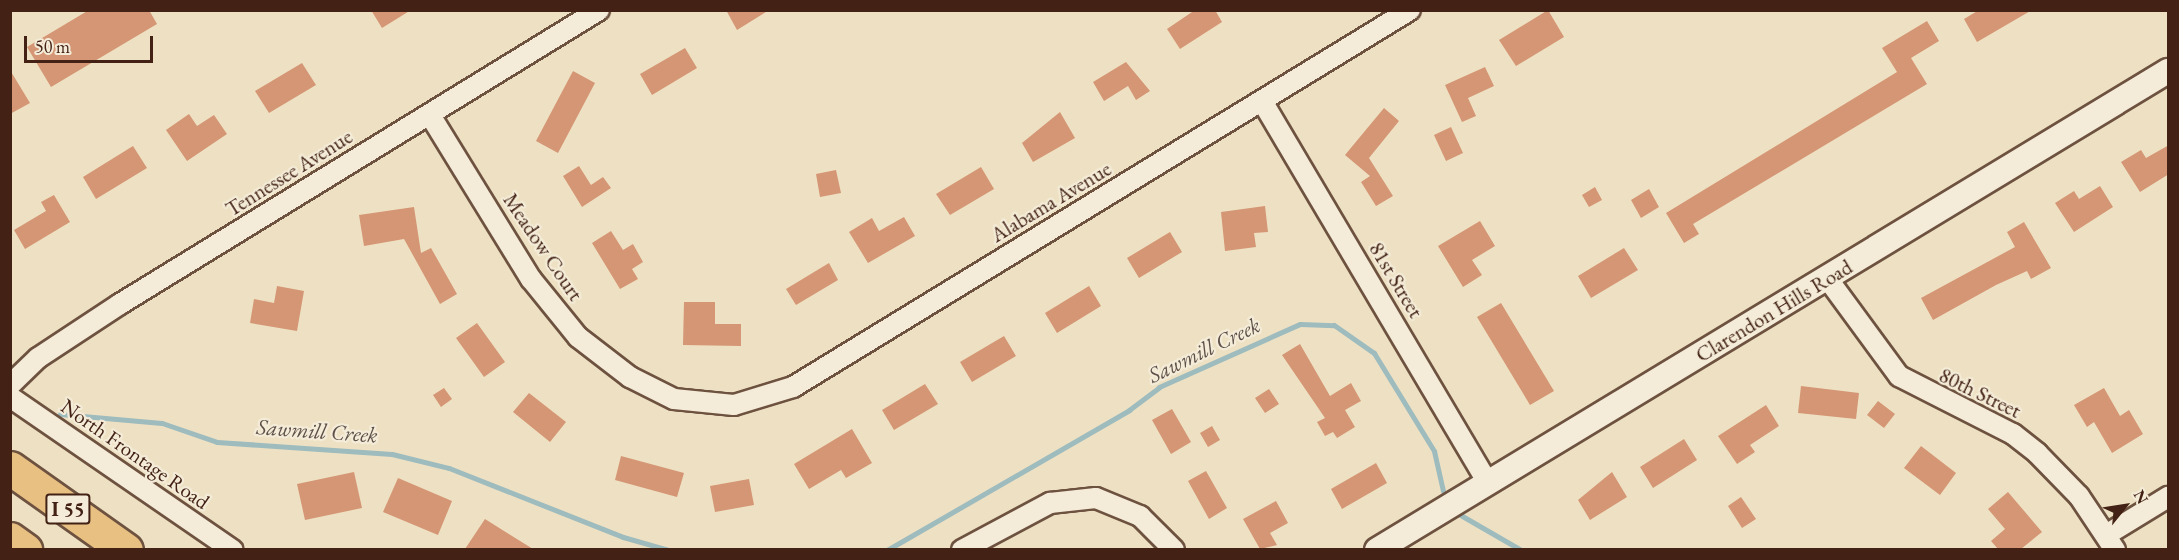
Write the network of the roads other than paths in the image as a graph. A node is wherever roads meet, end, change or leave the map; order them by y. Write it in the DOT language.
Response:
graph roads {
  1 [pos="599,10"];
  2 [pos="1410,10"];
  3 [pos="2169,70"];
  4 [pos="1262,101"];
  5 [pos="430,114"];
  6 [pos="1827,278"];
  7 [pos="10,386"];
  8 [pos="10,397"];
  9 [pos="708,404"];
  10 [pos="10,468"];
  11 [pos="1488,483"];
  12 [pos="2169,497"];
  13 [pos="10,539"];
  14 [pos="2110,542"];
  15 [pos="25,549"];
  16 [pos="126,549"];
  17 [pos="233,549"];
  18 [pos="962,549"];
  19 [pos="1174,549"];
  20 [pos="1377,549"];
  1 -- 5 [label="street, Tennessee Avenue"];
  2 -- 4 [label="street, Alabama Avenue"];
  3 -- 6 [label="street, Clarendon Hills Road"];
  4 -- 9 [label="street, Alabama Avenue"];
  4 -- 11 [label="street, 81st Street"];
  5 -- 7 [label="street, Tennessee Avenue"];
  5 -- 9 [label="street, Meadow Court"];
  6 -- 11 [label="street, Clarendon Hills Road"];
  6 -- 14 [label="street, 80th Street"];
  8 -- 17 [label="street, North Frontage Road"];
  10 -- 16 [label="highway, I 55"];
  11 -- 20 [label="street, Clarendon Hills Road"];
  12 -- 14 [label="street"];
  13 -- 15 [label="highway, I 55"];
  18 -- 19 [label="street"];
}
